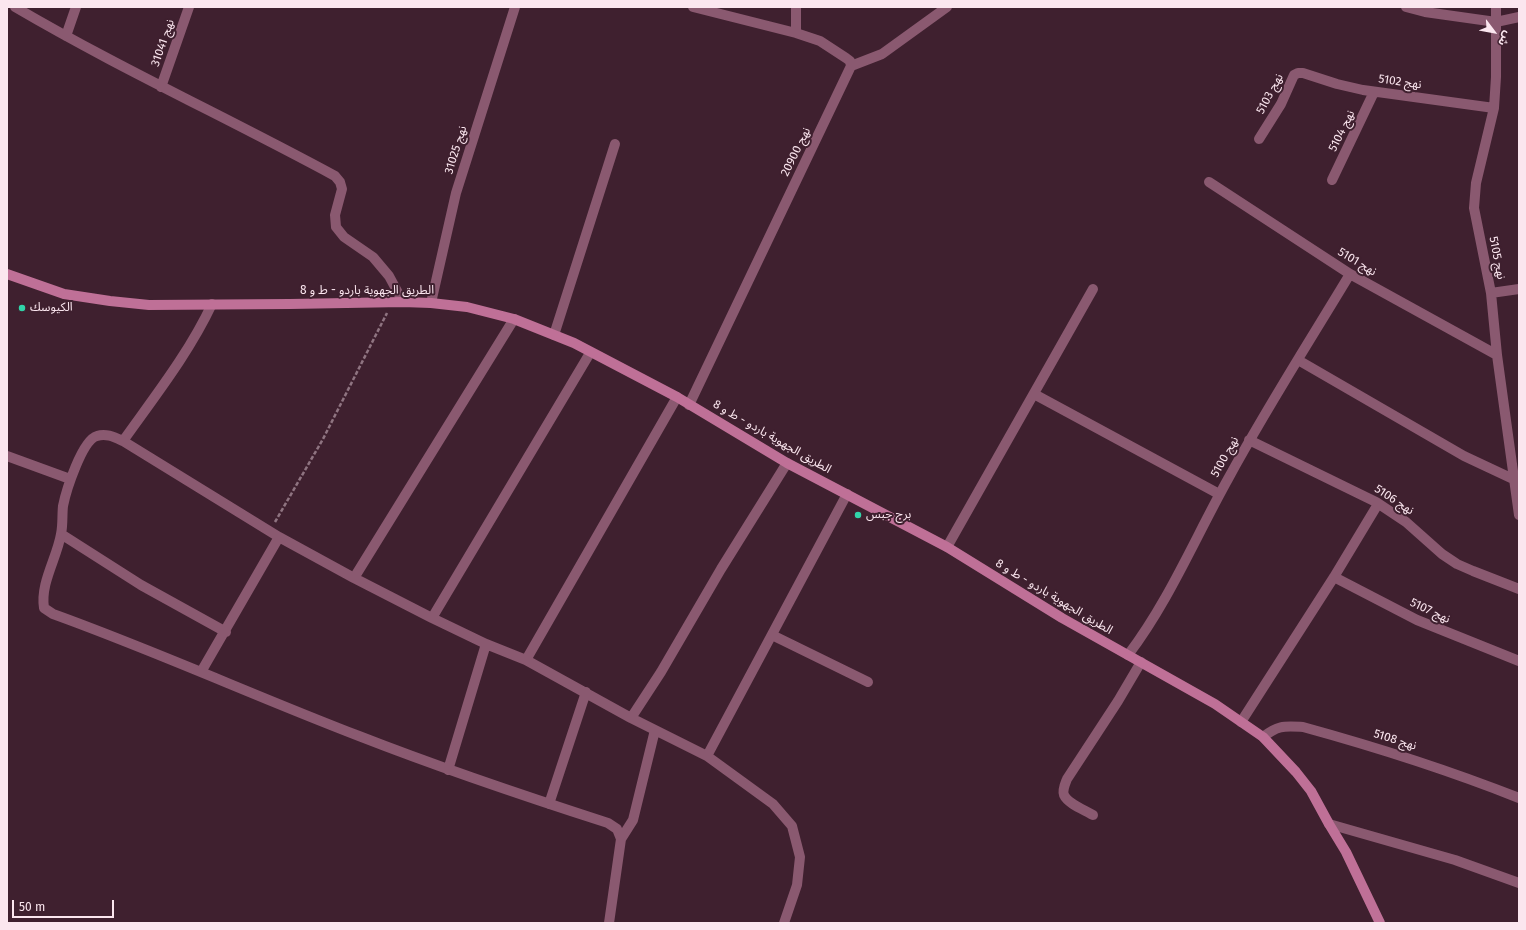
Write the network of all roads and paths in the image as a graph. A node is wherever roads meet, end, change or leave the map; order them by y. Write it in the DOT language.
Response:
graph roads {
  1 [pos="15,7"];
  2 [pos="76,7"];
  3 [pos="189,7"];
  4 [pos="515,7"];
  5 [pos="693,7"];
  6 [pos="796,7"];
  7 [pos="947,7"];
  8 [pos="1406,7"];
  9 [pos="1496,7"];
  10 [pos="707,9"];
  11 [pos="1519,17"];
  12 [pos="1496,22"];
  13 [pos="796,32"];
  14 [pos="66,36"];
  15 [pos="851,66"];
  16 [pos="1303,73"];
  17 [pos="161,87"];
  18 [pos="1374,92"];
  19 [pos="1494,108"];
  20 [pos="1261,136"];
  21 [pos="615,144"];
  22 [pos="1332,180"];
  23 [pos="1208,182"];
  24 [pos="7,274"];
  25 [pos="1350,274"];
  26 [pos="1093,289"];
  27 [pos="1519,289"];
  28 [pos="1491,293"];
  29 [pos="392,302"];
  30 [pos="403,302"];
  31 [pos="431,303"];
  32 [pos="212,304"];
  33 [pos="514,319"];
  34 [pos="554,334"];
  35 [pos="590,352"];
  36 [pos="1497,355"];
  37 [pos="1298,360"];
  38 [pos="1034,394"];
  39 [pos="677,397"];
  40 [pos="689,404"];
  41 [pos="1249,440"];
  42 [pos="123,441"];
  43 [pos="7,456"];
  44 [pos="787,463"];
  45 [pos="70,479"];
  46 [pos="1513,479"];
  47 [pos="848,494"];
  48 [pos="1219,494"];
  49 [pos="1378,504"];
  50 [pos="1519,515"];
  51 [pos="270,531"];
  52 [pos="61,534"];
  53 [pos="279,537"];
  54 [pos="947,547"];
  55 [pos="1334,577"];
  56 [pos="354,578"];
  57 [pos="1519,589"];
  58 [pos="432,618"];
  59 [pos="226,632"];
  60 [pos="772,635"];
  61 [pos="486,644"];
  62 [pos="1128,655"];
  63 [pos="526,660"];
  64 [pos="1519,661"];
  65 [pos="1141,662"];
  66 [pos="201,672"];
  67 [pos="868,682"];
  68 [pos="586,692"];
  69 [pos="631,718"];
  70 [pos="1241,722"];
  71 [pos="655,730"];
  72 [pos="1263,737"];
  73 [pos="707,756"];
  74 [pos="448,770"];
  75 [pos="1519,798"];
  76 [pos="549,804"];
  77 [pos="1093,815"];
  78 [pos="1329,824"];
  79 [pos="621,839"];
  80 [pos="1519,883"];
  81 [pos="609,923"];
  82 [pos="784,923"];
  83 [pos="1380,923"];
  1 -- 14 [label="street"];
  2 -- 14 [label="street"];
  3 -- 17 [label="street, نهج 31041"];
  4 -- 31 [label="street, نهج 31025"];
  5 -- 10 [label="street"];
  6 -- 13 [label="street"];
  7 -- 15 [label="street"];
  8 -- 12 [label="street"];
  9 -- 12 [label="street, نهج 5105"];
  10 -- 13 [label="street"];
  11 -- 12 [label="street"];
  12 -- 19 [label="street, نهج 5105"];
  13 -- 15 [label="street"];
  14 -- 17 [label="street"];
  15 -- 40 [label="street, نهج 20900"];
  16 -- 18 [label="street, نهج 5102"];
  16 -- 20 [label="street, نهج 5103"];
  17 -- 30 [label="street"];
  18 -- 19 [label="street, نهج 5102"];
  18 -- 22 [label="street, نهج 5104"];
  19 -- 28 [label="street, نهج 5105"];
  21 -- 34 [label="street"];
  23 -- 25 [label="street, نهج 5101"];
  24 -- 32 [label="main road, الطريق الجهوية باردو - ط و 8"];
  25 -- 36 [label="street, نهج 5101"];
  25 -- 37 [label="street, نهج 5100"];
  26 -- 38 [label="street"];
  27 -- 28 [label="street"];
  28 -- 36 [label="street, نهج 5105"];
  29 -- 30 [label="main road, الطريق الجهوية باردو - ط و 8"];
  29 -- 32 [label="main road, الطريق الجهوية باردو - ط و 8"];
  29 -- 51 [label="path"];
  30 -- 31 [label="main road, الطريق الجهوية باردو - ط و 8"];
  31 -- 33 [label="main road, الطريق الجهوية باردو - ط و 8"];
  32 -- 42 [label="street"];
  33 -- 34 [label="main road, الطريق الجهوية باردو - ط و 8"];
  33 -- 56 [label="street"];
  34 -- 35 [label="main road, الطريق الجهوية باردو - ط و 8"];
  35 -- 39 [label="main road, الطريق الجهوية باردو - ط و 8"];
  35 -- 58 [label="street"];
  36 -- 46 [label="street, نهج 5105"];
  37 -- 41 [label="street, نهج 5100"];
  37 -- 46 [label="street"];
  38 -- 48 [label="street"];
  38 -- 54 [label="street"];
  39 -- 40 [label="main road, الطريق الجهوية باردو - ط و 8"];
  39 -- 63 [label="street"];
  40 -- 44 [label="main road, الطريق الجهوية باردو - ط و 8"];
  41 -- 48 [label="street, نهج 5100"];
  41 -- 49 [label="street, نهج 5106"];
  42 -- 45 [label="street"];
  42 -- 51 [label="street"];
  43 -- 45 [label="street"];
  44 -- 47 [label="main road, الطريق الجهوية باردو - ط و 8"];
  44 -- 69 [label="street"];
  45 -- 52 [label="street"];
  46 -- 50 [label="street, نهج 5105"];
  47 -- 54 [label="main road, الطريق الجهوية باردو - ط و 8"];
  47 -- 60 [label="street"];
  48 -- 62 [label="street, نهج 5100"];
  49 -- 55 [label="street"];
  49 -- 57 [label="street, نهج 5106"];
  51 -- 53 [label="street"];
  52 -- 59 [label="street"];
  52 -- 66 [label="street"];
  53 -- 56 [label="street"];
  53 -- 59 [label="street"];
  54 -- 62 [label="main road, الطريق الجهوية باردو - ط و 8"];
  55 -- 64 [label="street, نهج 5107"];
  55 -- 70 [label="street"];
  56 -- 58 [label="street"];
  58 -- 61 [label="street"];
  59 -- 66 [label="street"];
  60 -- 67 [label="street"];
  60 -- 73 [label="street"];
  61 -- 63 [label="street"];
  61 -- 74 [label="street"];
  62 -- 65 [label="main road, الطريق الجهوية باردو - ط و 8"];
  63 -- 68 [label="street"];
  65 -- 70 [label="main road, الطريق الجهوية باردو - ط و 8"];
  65 -- 77 [label="street"];
  66 -- 74 [label="street"];
  68 -- 69 [label="street"];
  68 -- 76 [label="street"];
  69 -- 71 [label="street"];
  70 -- 72 [label="main road, الطريق الجهوية باردو - ط و 8"];
  71 -- 73 [label="street"];
  71 -- 79 [label="street"];
  72 -- 75 [label="street, نهج 5108"];
  72 -- 78 [label="main road, الطريق الجهوية باردو - ط و 8"];
  73 -- 82 [label="street"];
  74 -- 76 [label="street"];
  76 -- 79 [label="street"];
  78 -- 80 [label="street"];
  78 -- 83 [label="main road, الطريق الجهوية باردو - ط و 8"];
  79 -- 81 [label="street"];
}
